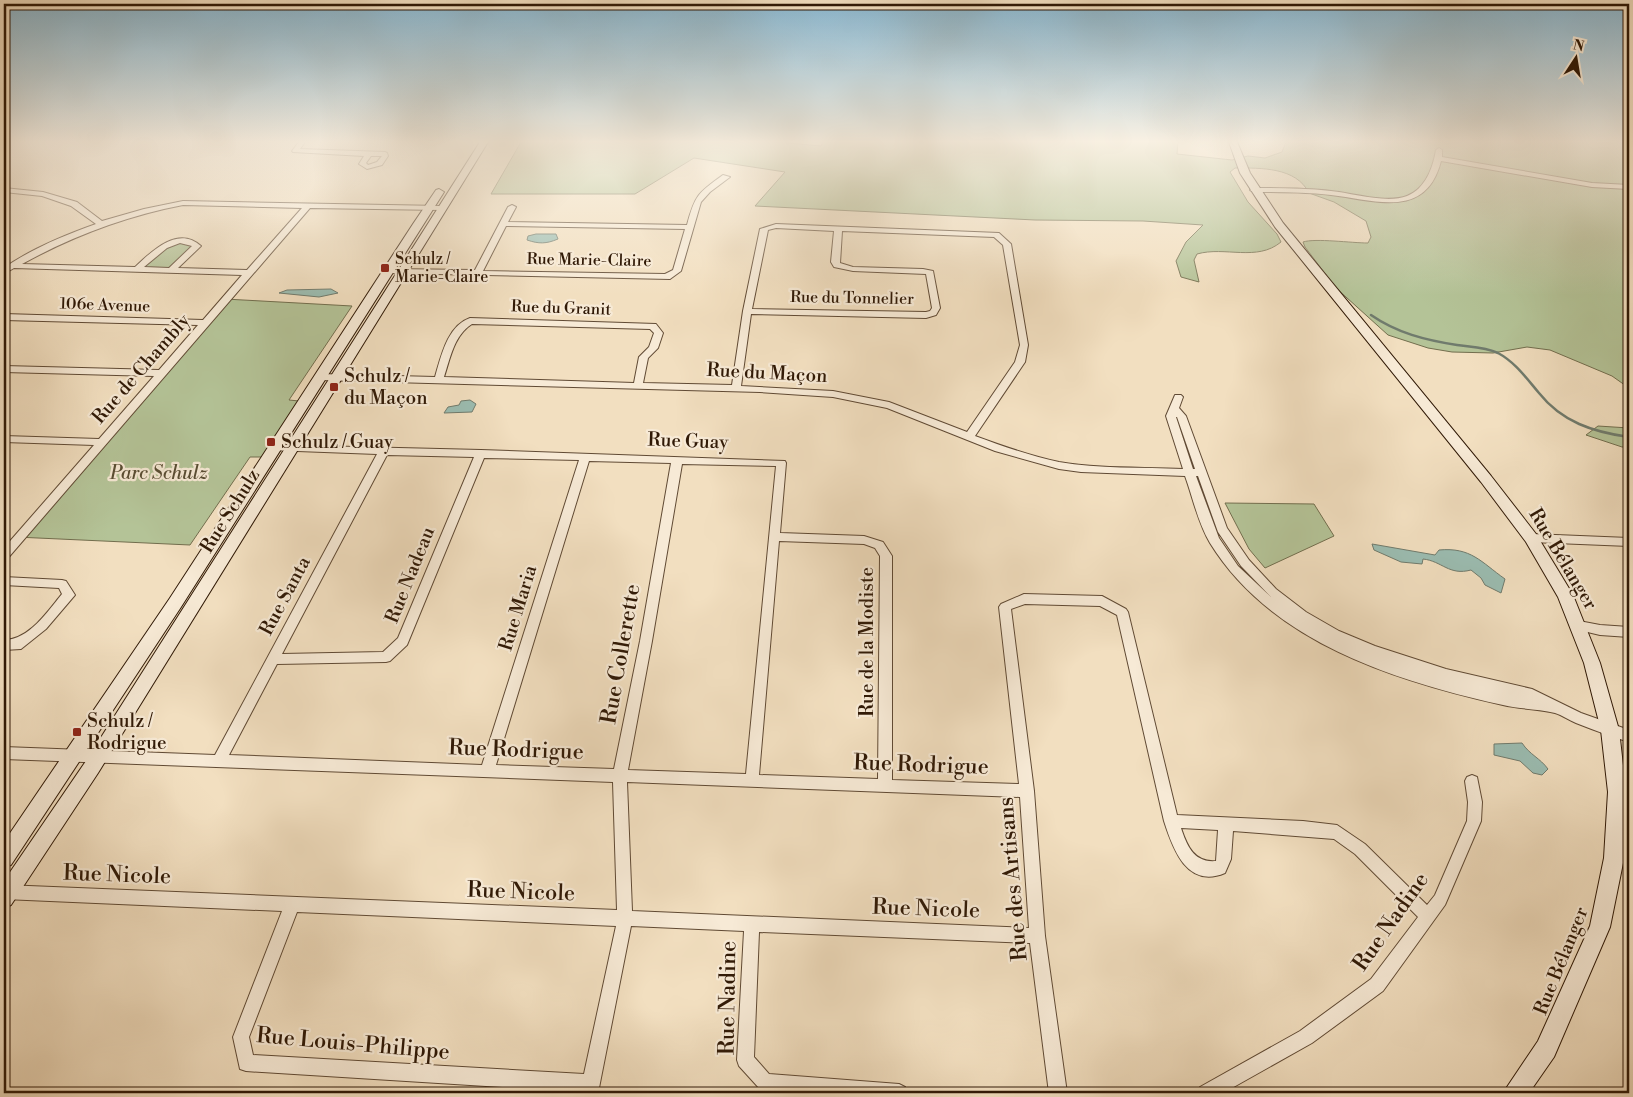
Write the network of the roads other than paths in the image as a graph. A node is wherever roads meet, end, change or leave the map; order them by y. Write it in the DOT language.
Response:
graph roads {
  1 [pos="35,193"];
  2 [pos="444,193"];
  3 [pos="446,193"];
  4 [pos="704,193"];
  5 [pos="1256,193"];
  6 [pos="1332,193"];
  7 [pos="1416,193"];
  8 [pos="307,206"];
  9 [pos="512,207"];
  10 [pos="435,208"];
  11 [pos="101,224"];
  12 [pos="504,224"];
  13 [pos="690,227"];
  14 [pos="838,228"];
  15 [pos="7,266"];
  16 [pos="137,270"];
  17 [pos="171,271"];
  18 [pos="395,271"];
  19 [pos="4,272"];
  20 [pos="478,272"];
  21 [pos="249,273"];
  22 [pos="747,311"];
  23 [pos="4,317"];
  24 [pos="206,323"];
  25 [pos="352,327"];
  26 [pos="367,327"];
  27 [pos="4,369"];
  28 [pos="162,373"];
  29 [pos="319,377"];
  30 [pos="335,378"];
  31 [pos="438,380"];
  32 [pos="638,386"];
  33 [pos="736,388"];
  34 [pos="1178,397"];
  35 [pos="968,438"];
  36 [pos="4,439"];
  37 [pos="102,442"];
  38 [pos="276,448"];
  39 [pos="292,448"];
  40 [pos="384,450"];
  41 [pos="481,453"];
  42 [pos="585,457"];
  43 [pos="676,460"];
  44 [pos="1195,472"];
  45 [pos="774,537"];
  46 [pos="1531,538"];
  47 [pos="1629,542"];
  48 [pos="210,548"];
  49 [pos="229,549"];
  50 [pos="4,555"];
  51 [pos="4,581"];
  52 [pos="1580,626"];
  53 [pos="1629,632"];
  54 [pos="4,645"];
  55 [pos="273,659"];
  56 [pos="1610,730"];
  57 [pos="1629,736"];
  58 [pos="4,753"];
  59 [pos="74,755"];
  60 [pos="98,756"];
  61 [pos="219,761"];
  62 [pos="487,770"];
  63 [pos="620,776"];
  64 [pos="752,780"];
  65 [pos="1472,781"];
  66 [pos="885,786"];
  67 [pos="1027,790"];
  68 [pos="1171,820"];
  69 [pos="1226,825"];
  70 [pos="4,858"];
  71 [pos="5,894"];
  72 [pos="292,904"];
  73 [pos="1428,917"];
  74 [pos="625,918"];
  75 [pos="752,924"];
  76 [pos="1037,936"];
  77 [pos="590,1088"];
  78 [pos="899,1093"];
  79 [pos="1058,1093"];
  80 [pos="1206,1093"];
  81 [pos="1515,1093"];
  1 -- 11 [label="street"];
  2 -- 10 [label="street, Rue Schulz"];
  3 -- 10 [label="street, Rue Schulz"];
  4 -- 13 [label="street, Rue Marie-Claire"];
  5 -- 46 [label="street, Rue Bélanger"];
  6 -- 7 [label="street"];
  8 -- 10 [label="street"];
  8 -- 11 [label="street"];
  8 -- 21 [label="street, Rue de Chambly"];
  9 -- 12 [label="street"];
  10 -- 18 [label="street, Rue Schulz"];
  11 -- 15 [label="street"];
  12 -- 13 [label="street"];
  12 -- 20 [label="street"];
  13 -- 20 [label="street, Rue Marie-Claire"];
  14 -- 22 [label="street"];
  14 -- 22 [label="street, Rue du Tonnelier"];
  14 -- 35 [label="street"];
  15 -- 16 [label="street"];
  15 -- 19 [label="street"];
  16 -- 17 [label="street"];
  16 -- 17 [label="street"];
  17 -- 21 [label="street"];
  18 -- 20 [label="street, Rue Marie-Claire"];
  18 -- 25 [label="street, Rue Schulz"];
  18 -- 26 [label="street, Rue Schulz"];
  21 -- 24 [label="street, Rue de Chambly"];
  22 -- 33 [label="street"];
  23 -- 24 [label="street, 106e Avenue"];
  24 -- 28 [label="street, Rue de Chambly"];
  25 -- 26 [label="street"];
  25 -- 29 [label="street, Rue Schulz"];
  26 -- 30 [label="street, Rue Schulz"];
  27 -- 28 [label="street"];
  28 -- 37 [label="street, Rue de Chambly"];
  29 -- 30 [label="street, Rue du Maçon"];
  29 -- 38 [label="street, Rue Schulz"];
  30 -- 31 [label="street, Rue du Maçon"];
  30 -- 39 [label="street, Rue Schulz"];
  31 -- 32 [label="street, Rue du Maçon"];
  31 -- 32 [label="street, Rue du Granit"];
  32 -- 33 [label="street, Rue du Maçon"];
  33 -- 35 [label="street, Rue du Maçon"];
  34 -- 44 [label="street"];
  35 -- 44 [label="street, Rue du Maçon"];
  36 -- 37 [label="street"];
  37 -- 50 [label="street, Rue de Chambly"];
  38 -- 39 [label="street, Rue Guay"];
  38 -- 48 [label="street, Rue Schulz"];
  39 -- 40 [label="street, Rue Guay"];
  39 -- 49 [label="street, Rue Schulz"];
  40 -- 41 [label="street, Rue Guay"];
  40 -- 55 [label="street, Rue Santa"];
  41 -- 42 [label="street, Rue Guay"];
  41 -- 55 [label="street, Rue Nadeau"];
  42 -- 43 [label="street, Rue Guay"];
  42 -- 62 [label="street, Rue Maria"];
  43 -- 45 [label="street, Rue Guay"];
  43 -- 63 [label="street, Rue Collerette"];
  44 -- 56 [label="street"];
  45 -- 64 [label="street, Rue Guay"];
  45 -- 66 [label="street, Rue de la Modiste"];
  46 -- 47 [label="street"];
  46 -- 52 [label="street, Rue Bélanger"];
  48 -- 49 [label="street"];
  48 -- 59 [label="street, Rue Schulz"];
  49 -- 60 [label="street, Rue Schulz"];
  51 -- 54 [label="street"];
  52 -- 53 [label="street"];
  52 -- 56 [label="street, Rue Bélanger"];
  55 -- 61 [label="street, Rue Santa"];
  56 -- 57 [label="street"];
  56 -- 81 [label="street, Rue Bélanger"];
  58 -- 59 [label="street, Rue Rodrigue"];
  59 -- 60 [label="street, Rue Rodrigue"];
  59 -- 70 [label="street, Rue Schulz"];
  60 -- 61 [label="street, Rue Rodrigue"];
  60 -- 71 [label="street, Rue Schulz"];
  61 -- 62 [label="street, Rue Rodrigue"];
  62 -- 63 [label="street, Rue Rodrigue"];
  63 -- 64 [label="street, Rue Rodrigue"];
  63 -- 74 [label="street, Rue Collerette"];
  64 -- 66 [label="street, Rue Rodrigue"];
  65 -- 73 [label="street, Rue Nadine"];
  66 -- 67 [label="street, Rue Rodrigue"];
  67 -- 68 [label="street, Rue des Artisans"];
  67 -- 76 [label="street, Rue des Artisans"];
  68 -- 69 [label="street"];
  68 -- 69 [label="street, Rue des Artisans"];
  69 -- 73 [label="street"];
  71 -- 72 [label="street, Rue Nicole"];
  72 -- 74 [label="street, Rue Nicole"];
  72 -- 77 [label="street, Rue Louis-Philippe"];
  73 -- 80 [label="street, Rue Nadine"];
  74 -- 75 [label="street, Rue Nicole"];
  74 -- 77 [label="street, Rue Collerette"];
  75 -- 76 [label="street, Rue Nicole"];
  75 -- 78 [label="street, Rue Nadine"];
  76 -- 79 [label="street, Rue des Artisans"];
}
